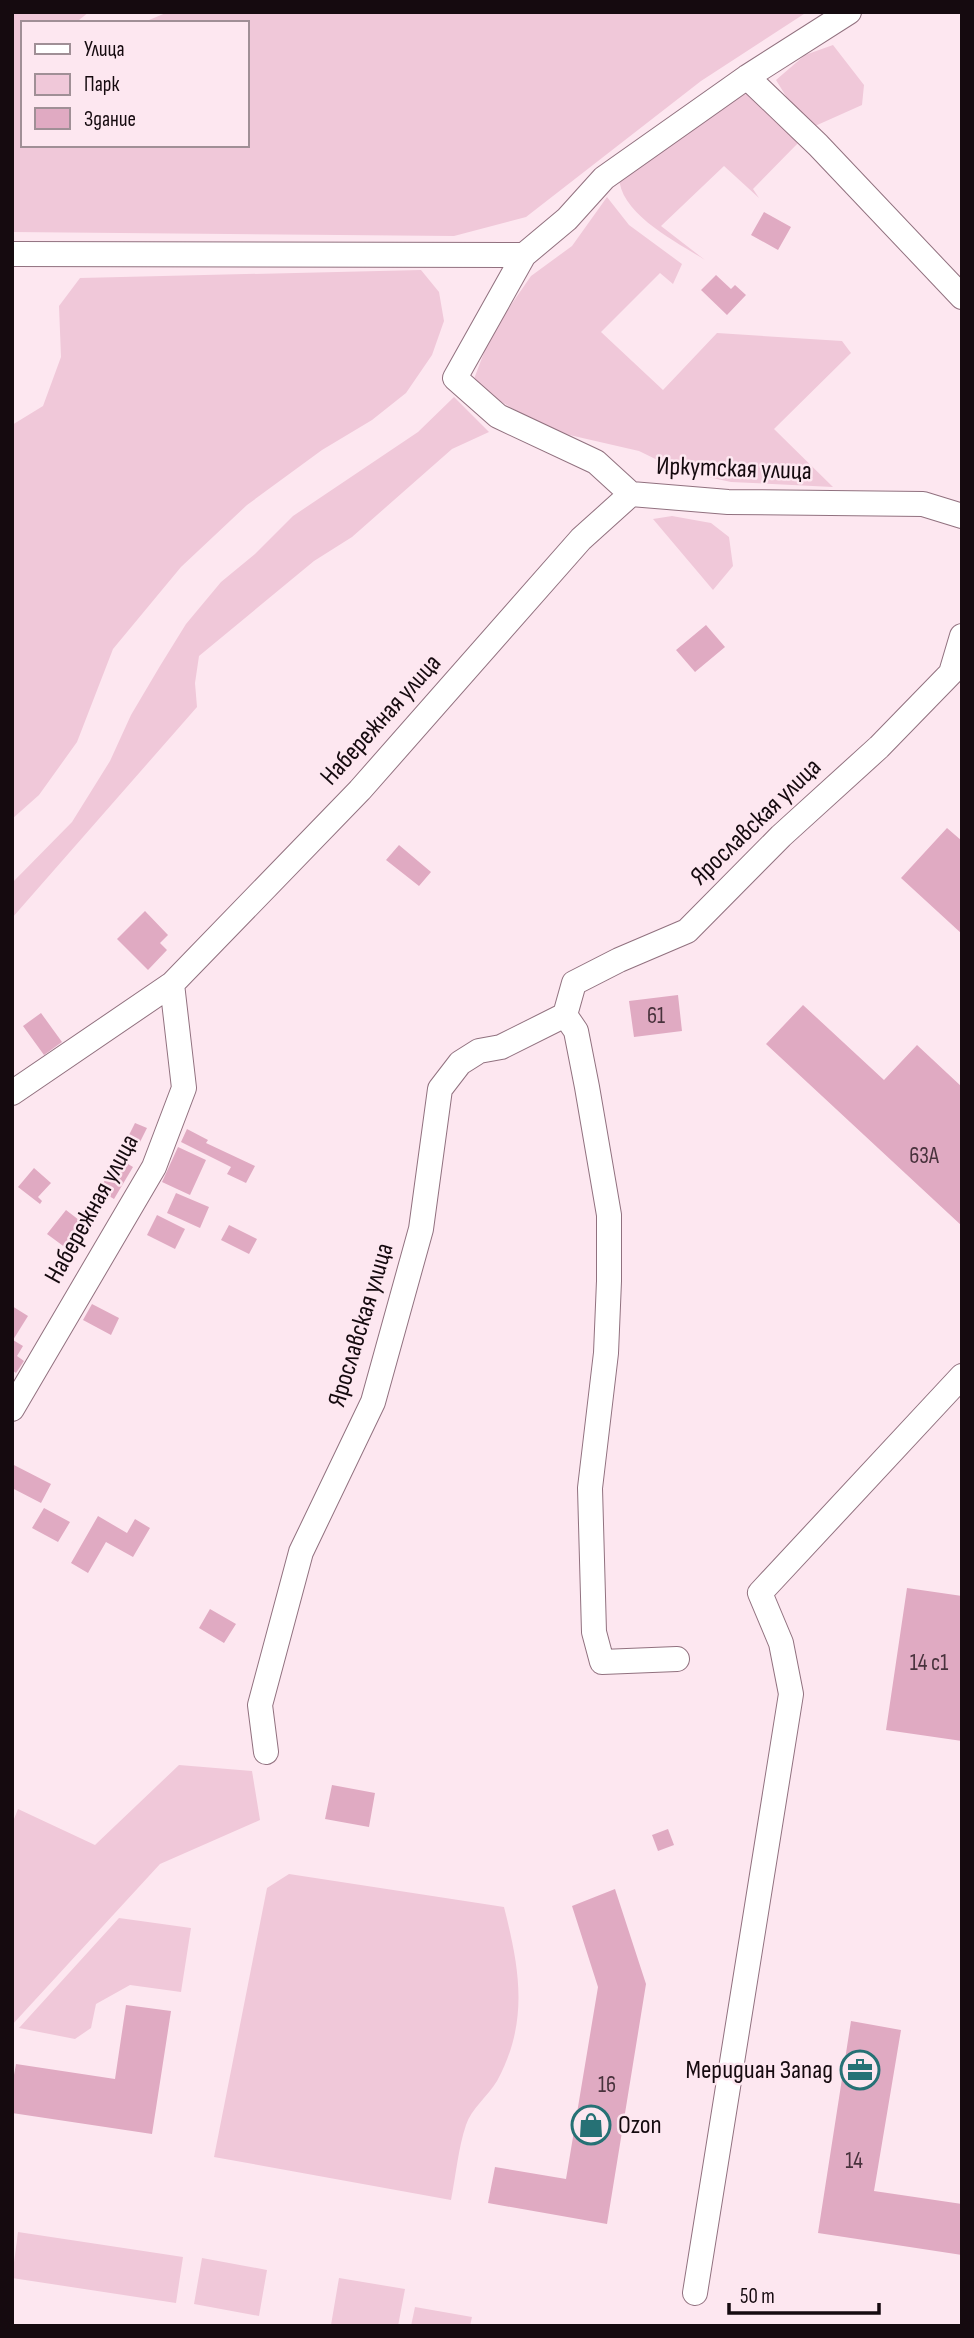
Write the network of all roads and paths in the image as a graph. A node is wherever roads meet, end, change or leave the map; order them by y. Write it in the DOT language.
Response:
graph roads {
  1 [pos="849,12"];
  2 [pos="747,77"];
  3 [pos="12,254"];
  4 [pos="524,255"];
  5 [pos="962,297"];
  6 [pos="631,494"];
  7 [pos="962,516"];
  8 [pos="962,636"];
  9 [pos="172,984"];
  10 [pos="565,1015"];
  11 [pos="12,1093"];
  12 [pos="962,1376"];
  13 [pos="12,1409"];
  14 [pos="677,1658"];
  15 [pos="266,1752"];
  16 [pos="695,2293"];
  1 -- 2 [label="street"];
  2 -- 4 [label="street"];
  2 -- 5 [label="street"];
  3 -- 4 [label="street"];
  4 -- 6 [label="street, Иркутская улица"];
  6 -- 7 [label="street, Иркутская улица"];
  6 -- 9 [label="street, Набережная улица"];
  8 -- 10 [label="street, Ярославская улица"];
  9 -- 11 [label="street, Набережная улица"];
  9 -- 13 [label="street, Набережная улица"];
  10 -- 14 [label="street"];
  10 -- 15 [label="street, Ярославская улица"];
  12 -- 16 [label="street"];
}
